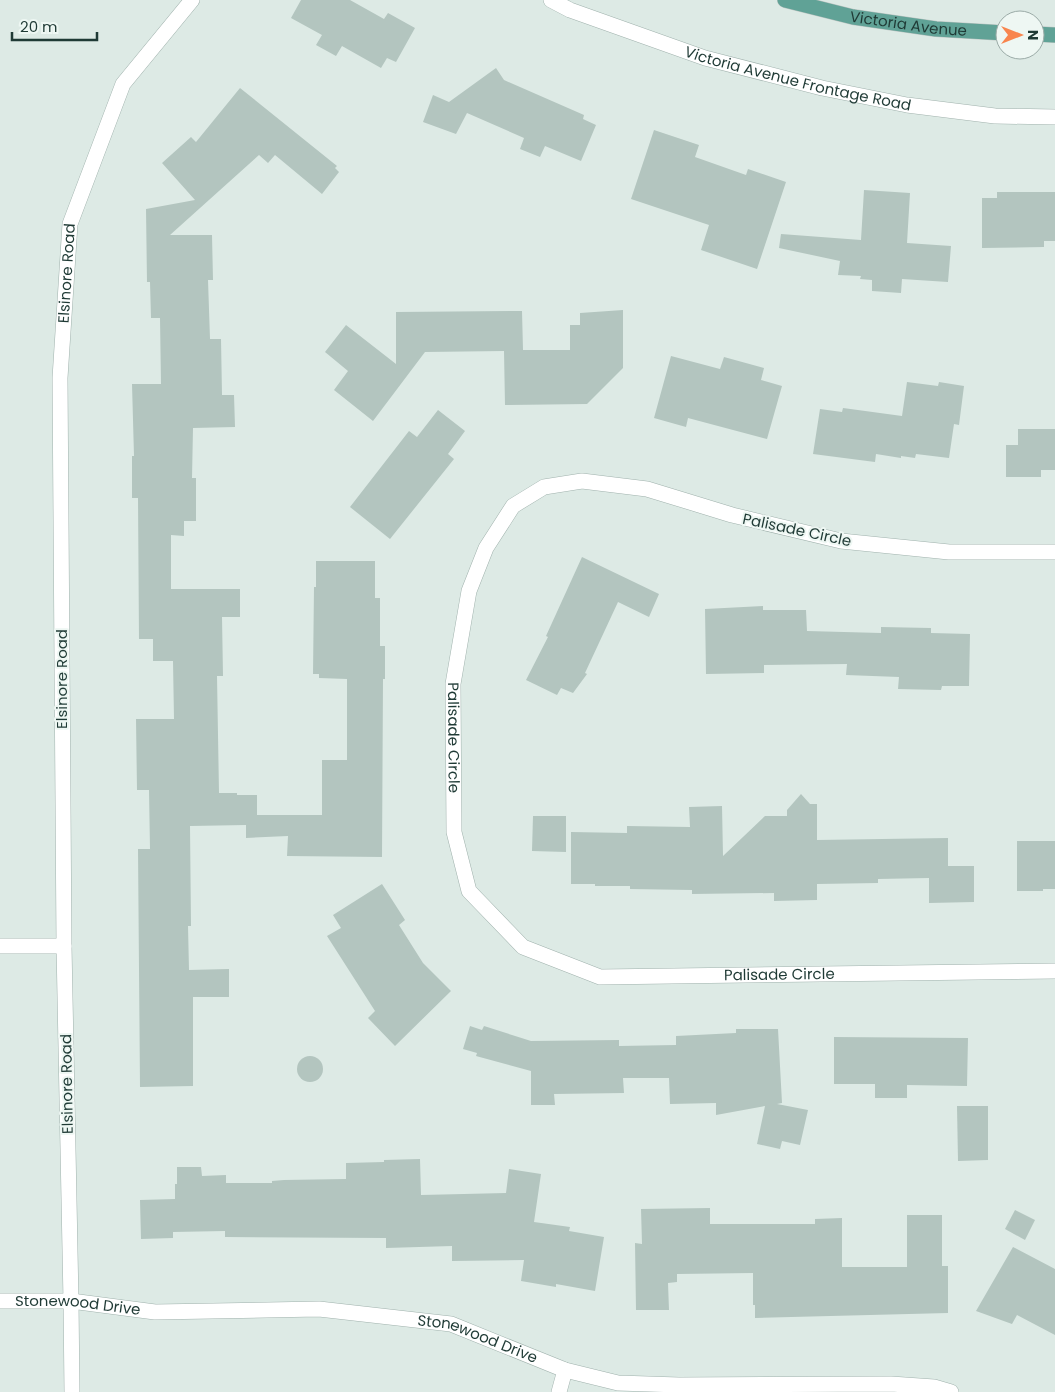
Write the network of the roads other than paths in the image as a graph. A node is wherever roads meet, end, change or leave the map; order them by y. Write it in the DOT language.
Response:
graph roads {
  1 [pos="192,0"];
  2 [pos="551,0"];
  3 [pos="785,0"];
  4 [pos="995,32"];
  5 [pos="1055,117"];
  6 [pos="1055,552"];
  7 [pos="0,946"];
  8 [pos="64,946"];
  9 [pos="1055,971"];
  10 [pos="0,1301"];
  11 [pos="71,1301"];
  12 [pos="566,1370"];
  13 [pos="72,1392"];
  14 [pos="559,1392"];
  15 [pos="951,1392"];
  1 -- 8 [label="street, Elsinore Road"];
  2 -- 5 [label="street, Victoria Avenue Frontage Road"];
  3 -- 4 [label="main road, Victoria Avenue"];
  6 -- 9 [label="street, Palisade Circle"];
  7 -- 8 [label="street"];
  8 -- 11 [label="street, Elsinore Road"];
  10 -- 11 [label="street, Stonewood Drive"];
  11 -- 12 [label="street, Stonewood Drive"];
  11 -- 13 [label="street, Elsinore Road"];
  12 -- 14 [label="street"];
  12 -- 15 [label="street, Stonewood Drive"];
}
